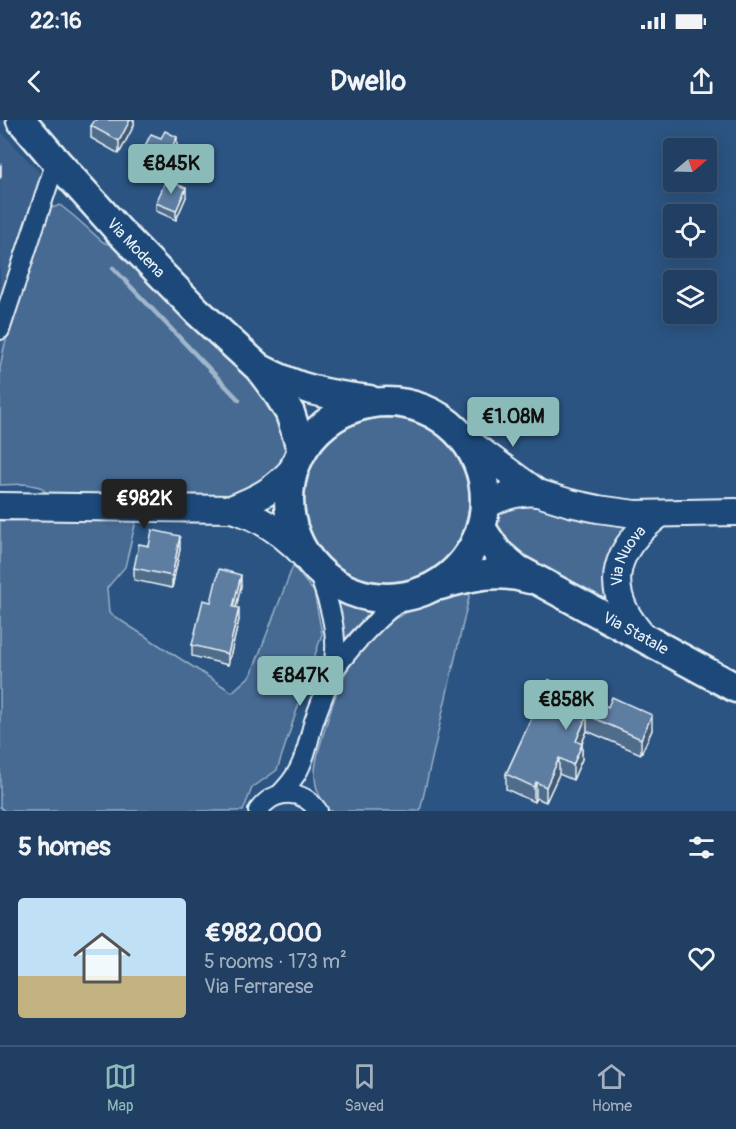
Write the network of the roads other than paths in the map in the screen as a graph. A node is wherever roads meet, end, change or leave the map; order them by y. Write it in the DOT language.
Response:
graph roads {
  1 [pos="21,120"];
  2 [pos="56,161"];
  3 [pos="0,330"];
  4 [pos="259,368"];
  5 [pos="377,402"];
  6 [pos="463,438"];
  7 [pos="298,460"];
  8 [pos="538,492"];
  9 [pos="0,506"];
  10 [pos="231,509"];
  11 [pos="736,512"];
  12 [pos="660,514"];
  13 [pos="483,517"];
  14 [pos="312,563"];
  15 [pos="537,580"];
  16 [pos="433,587"];
  17 [pos="405,596"];
  18 [pos="644,638"];
  19 [pos="332,673"];
  20 [pos="736,688"];
  21 [pos="306,754"];
  22 [pos="279,795"];
  23 [pos="316,808"];
  24 [pos="258,811"];
  1 -- 2 [label="main road, Via Modena"];
  2 -- 3 [label="street"];
  2 -- 4 [label="main road, Via Modena"];
  4 -- 5 [label="main road, Via Modena"];
  4 -- 7 [label="main road, Via Modena"];
  5 -- 6 [label="main road, Via Modena"];
  5 -- 7 [label="main road, Via Modena"];
  6 -- 8 [label="main road, Via Nuova"];
  6 -- 13 [label="main road, Via Modena"];
  7 -- 10 [label="main road"];
  7 -- 14 [label="main road, Via Modena"];
  8 -- 12 [label="main road, Via Nuova"];
  8 -- 13 [label="main road, Via Nuova"];
  9 -- 10 [label="main road"];
  10 -- 14 [label="main road"];
  11 -- 12 [label="main road, Via Nuova"];
  12 -- 18 [label="main road, Via Nuova"];
  13 -- 15 [label="main road, Via Statale"];
  13 -- 16 [label="main road, Via Modena"];
  14 -- 17 [label="main road, Via Modena"];
  14 -- 19 [label="street"];
  15 -- 16 [label="main road, Via Statale"];
  15 -- 18 [label="main road, Via Statale"];
  16 -- 17 [label="main road, Via Modena"];
  17 -- 19 [label="street"];
  18 -- 20 [label="main road, Via Statale"];
  19 -- 21 [label="street"];
  21 -- 22 [label="street"];
  21 -- 23 [label="street"];
  22 -- 23 [label="street"];
  22 -- 24 [label="street"];
}
